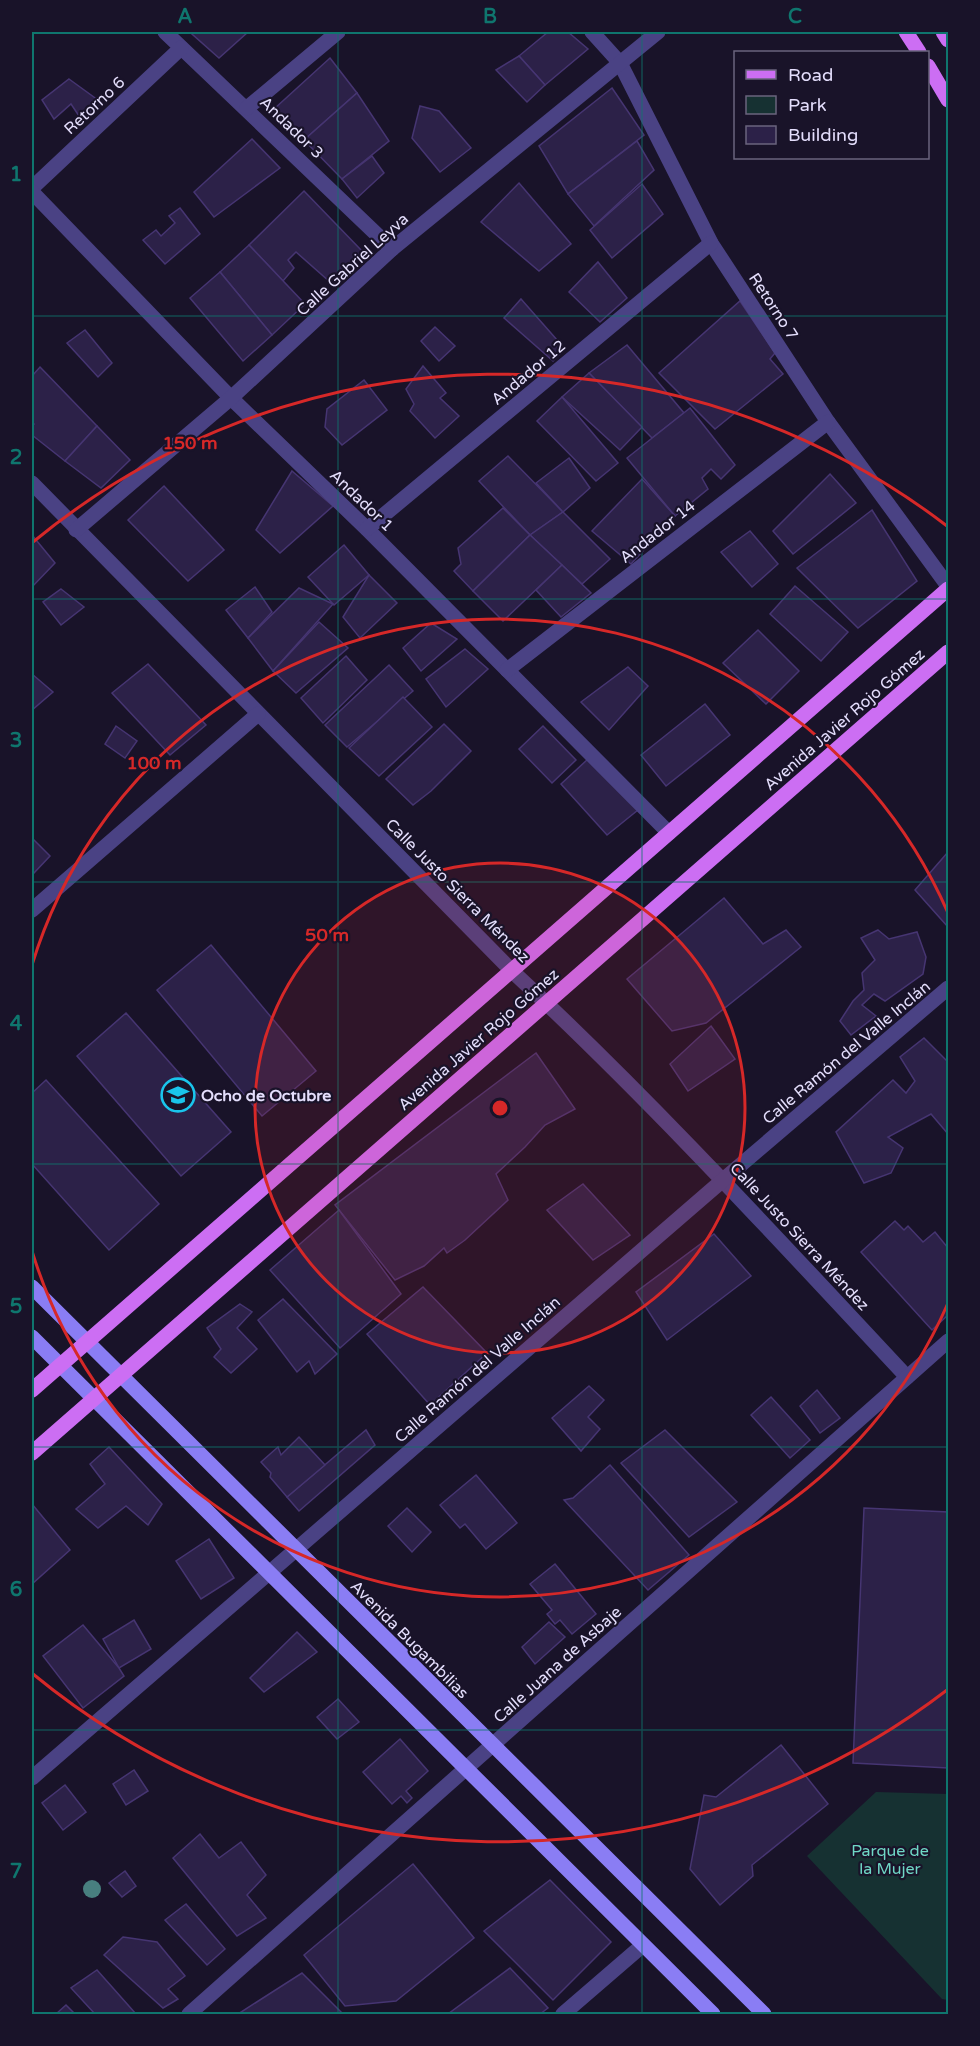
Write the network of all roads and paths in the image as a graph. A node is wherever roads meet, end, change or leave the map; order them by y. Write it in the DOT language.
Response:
graph roads {
  1 [pos="165,32"];
  2 [pos="338,32"];
  3 [pos="592,32"];
  4 [pos="658,32"];
  5 [pos="906,32"];
  6 [pos="943,32"];
  7 [pos="948,40"];
  8 [pos="181,48"];
  9 [pos="918,51"];
  10 [pos="620,63"];
  11 [pos="929,69"];
  12 [pos="948,100"];
  13 [pos="247,108"];
  14 [pos="32,190"];
  15 [pos="711,243"];
  16 [pos="392,249"];
  17 [pos="231,398"];
  18 [pos="828,422"];
  19 [pos="35,493"];
  20 [pos="367,529"];
  21 [pos="76,530"];
  22 [pos="948,587"];
  23 [pos="948,652"];
  24 [pos="507,670"];
  25 [pos="258,714"];
  26 [pos="669,833"];
  27 [pos="32,910"];
  28 [pos="512,970"];
  29 [pos="948,988"];
  30 [pos="547,1003"];
  31 [pos="723,1180"];
  32 [pos="32,1287"];
  33 [pos="32,1337"];
  34 [pos="948,1341"];
  35 [pos="86,1342"];
  36 [pos="60,1365"];
  37 [pos="120,1376"];
  38 [pos="907,1377"];
  39 [pos="32,1390"];
  40 [pos="94,1399"];
  41 [pos="32,1453"];
  42 [pos="295,1550"];
  43 [pos="269,1573"];
  44 [pos="492,1746"];
  45 [pos="467,1770"];
  46 [pos="32,1778"];
  47 [pos="643,1945"];
  48 [pos="189,2014"];
  49 [pos="563,2014"];
  50 [pos="713,2014"];
  51 [pos="764,2014"];
  1 -- 8 [label="street, Andador 3"];
  2 -- 13 [label="street"];
  3 -- 10 [label="street, Retorno 7"];
  4 -- 10 [label="street, Calle Gabriel Leyva"];
  5 -- 9 [label="main road"];
  6 -- 7 [label="main road"];
  8 -- 13 [label="street, Andador 3"];
  8 -- 14 [label="street, Retorno 6"];
  10 -- 15 [label="street, Retorno 7"];
  10 -- 16 [label="street, Calle Gabriel Leyva"];
  11 -- 12 [label="main road"];
  13 -- 16 [label="street, Andador 3"];
  14 -- 17 [label="street, Andador 1"];
  15 -- 18 [label="street, Retorno 7"];
  15 -- 20 [label="street, Andador 12"];
  16 -- 17 [label="street, Calle Gabriel Leyva"];
  17 -- 20 [label="street, Andador 1"];
  17 -- 21 [label="street, Calle Gabriel Leyva"];
  18 -- 22 [label="street, Retorno 7"];
  18 -- 24 [label="street, Andador 14"];
  19 -- 21 [label="street, Calle Justo Sierra Méndez"];
  20 -- 24 [label="street, Andador 1"];
  21 -- 25 [label="street, Calle Justo Sierra Méndez"];
  22 -- 26 [label="main road, Avenida Javier Rojo Gómez"];
  23 -- 30 [label="main road, Avenida Javier Rojo Gómez"];
  24 -- 26 [label="street, Andador 1"];
  25 -- 27 [label="street"];
  25 -- 28 [label="street, Calle Justo Sierra Méndez"];
  26 -- 28 [label="main road, Avenida Javier Rojo Gómez"];
  28 -- 30 [label="street, Calle Justo Sierra Méndez"];
  28 -- 35 [label="main road, Avenida Javier Rojo Gómez"];
  29 -- 31 [label="street, Calle Ramón del Valle Inclán"];
  30 -- 31 [label="street, Calle Justo Sierra Méndez"];
  30 -- 37 [label="main road, Avenida Javier Rojo Gómez"];
  31 -- 38 [label="street, Calle Justo Sierra Méndez"];
  31 -- 42 [label="street, Calle Ramón del Valle Inclán"];
  32 -- 35 [label="main road, Avenida Bugambilias"];
  33 -- 36 [label="main road"];
  34 -- 38 [label="street, Calle Juana de Asbaje"];
  35 -- 36 [label="main road, Avenida Javier Rojo Gómez"];
  35 -- 37 [label="main road, Avenida Bugambilias"];
  36 -- 39 [label="main road, Avenida Javier Rojo Gómez"];
  36 -- 40 [label="main road"];
  37 -- 40 [label="main road, Avenida Javier Rojo Gómez"];
  37 -- 42 [label="main road, Avenida Bugambilias"];
  38 -- 44 [label="street, Calle Juana de Asbaje"];
  40 -- 41 [label="main road, Avenida Javier Rojo Gómez"];
  40 -- 43 [label="main road"];
  42 -- 43 [label="street, Calle Ramón del Valle Inclán"];
  42 -- 44 [label="main road, Avenida Bugambilias"];
  43 -- 45 [label="main road"];
  43 -- 46 [label="street, Calle Ramón del Valle Inclán"];
  44 -- 45 [label="street, Calle Juana de Asbaje"];
  44 -- 51 [label="main road, Avenida Bugambilias"];
  45 -- 47 [label="main road"];
  45 -- 48 [label="street, Calle Juana de Asbaje"];
  47 -- 49 [label="street"];
  47 -- 50 [label="main road"];
}
